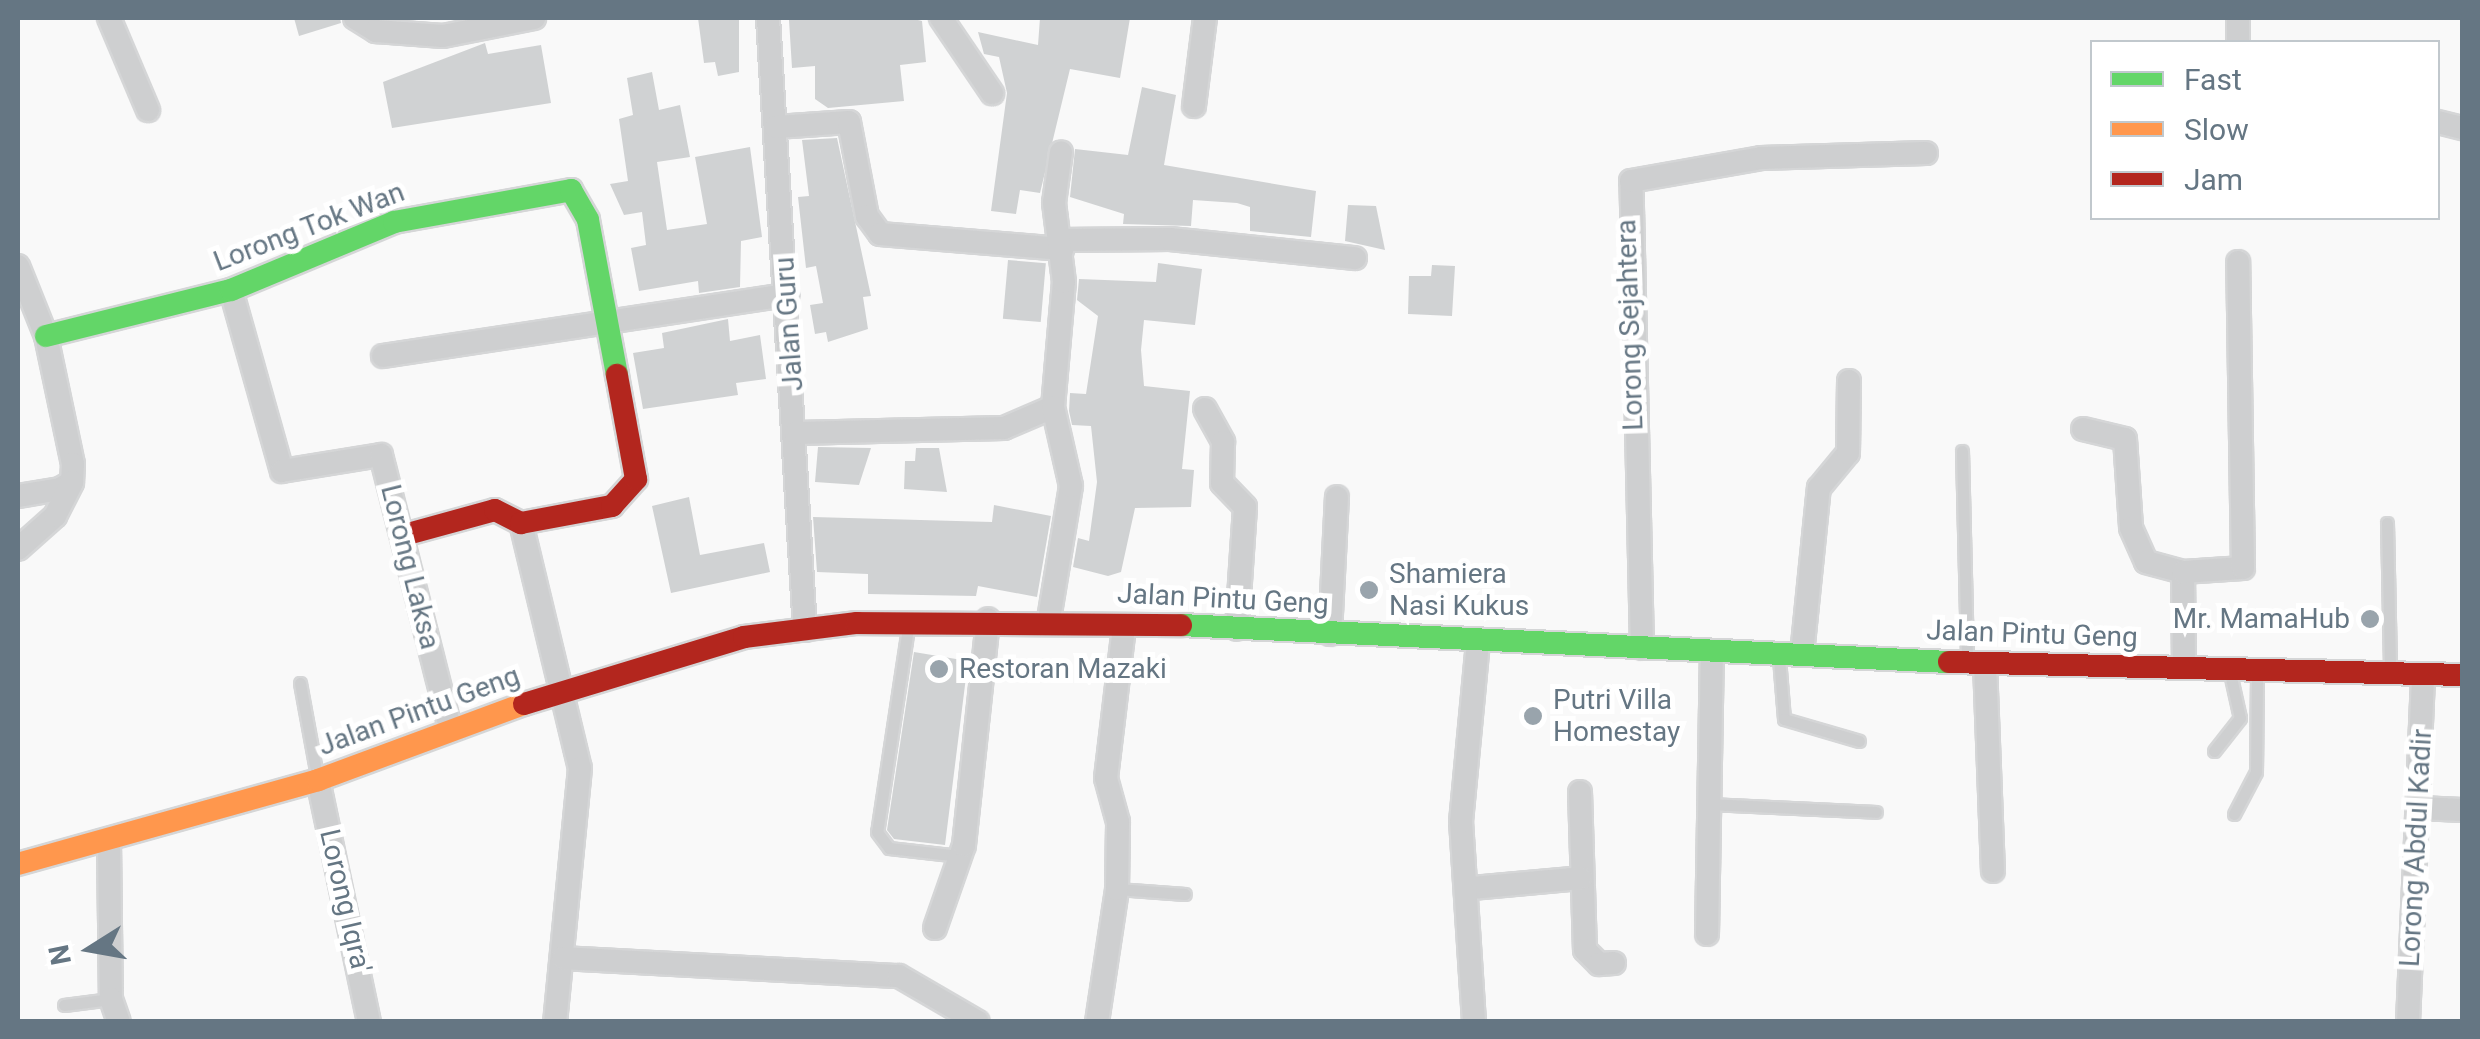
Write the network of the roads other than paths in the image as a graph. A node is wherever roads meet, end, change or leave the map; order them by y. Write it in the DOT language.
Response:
graph roads {
  1 [pos="109,18"];
  2 [pos="354,18"];
  3 [pos="534,18"];
  4 [pos="768,18"];
  5 [pos="941,18"];
  6 [pos="1205,18"];
  7 [pos="992,93"];
  8 [pos="1194,106"];
  9 [pos="148,110"];
  10 [pos="776,127"];
  11 [pos="1061,152"];
  12 [pos="1926,152"];
  13 [pos="1061,244"];
  14 [pos="1354,258"];
  15 [pos="2238,262"];
  16 [pos="18,266"];
  17 [pos="232,290"];
  18 [pos="786,295"];
  19 [pos="605,326"];
  20 [pos="46,336"];
  21 [pos="383,356"];
  22 [pos="1849,381"];
  23 [pos="1205,409"];
  24 [pos="1047,413"];
  25 [pos="2083,429"];
  26 [pos="796,433"];
  27 [pos="1962,451"];
  28 [pos="72,482"];
  29 [pos="18,496"];
  30 [pos="1337,497"];
  31 [pos="521,523"];
  32 [pos="2387,523"];
  33 [pos="404,535"];
  34 [pos="18,548"];
  35 [pos="2183,572"];
  36 [pos="988,618"];
  37 [pos="1049,619"];
  38 [pos="910,621"];
  39 [pos="1124,626"];
  40 [pos="1237,629"];
  41 [pos="805,630"];
  42 [pos="1330,634"];
  43 [pos="1478,642"];
  44 [pos="1642,648"];
  45 [pos="1712,650"];
  46 [pos="1790,654"];
  47 [pos="1976,664"];
  48 [pos="2184,668"];
  49 [pos="2229,669"];
  50 [pos="2257,669"];
  51 [pos="2390,672"];
  52 [pos="2423,674"];
  53 [pos="2462,675"];
  54 [pos="300,683"];
  55 [pos="563,690"];
  56 [pos="450,726"];
  57 [pos="1859,741"];
  58 [pos="2214,751"];
  59 [pos="318,780"];
  60 [pos="1580,792"];
  61 [pos="1709,804"];
  62 [pos="2420,808"];
  63 [pos="2462,810"];
  64 [pos="1876,812"];
  65 [pos="2234,814"];
  66 [pos="110,842"];
  67 [pos="960,856"];
  68 [pos="18,864"];
  69 [pos="1993,871"];
  70 [pos="1581,878"];
  71 [pos="1472,888"];
  72 [pos="1117,889"];
  73 [pos="1184,894"];
  74 [pos="935,928"];
  75 [pos="1706,934"];
  76 [pos="563,958"];
  77 [pos="1614,963"];
  78 [pos="110,999"];
  79 [pos="64,1005"];
  80 [pos="119,1022"];
  81 [pos="369,1022"];
  82 [pos="554,1022"];
  83 [pos="978,1022"];
  84 [pos="1097,1022"];
  85 [pos="1474,1022"];
  86 [pos="2408,1022"];
  1 -- 9 [label="street"];
  2 -- 3 [label="street"];
  4 -- 10 [label="street, Jalan Guru"];
  5 -- 7 [label="street"];
  6 -- 8 [label="street"];
  10 -- 13 [label="street"];
  10 -- 18 [label="street, Jalan Guru"];
  11 -- 13 [label="street"];
  12 -- 44 [label="street, Lorong Sejahtera"];
  13 -- 14 [label="street"];
  13 -- 24 [label="street"];
  15 -- 35 [label="street"];
  16 -- 20 [label="street"];
  17 -- 19 [label="main road, Lorong Tok Wan"];
  17 -- 20 [label="main road, Lorong Tok Wan"];
  17 -- 33 [label="street, Lorong Laksa"];
  18 -- 19 [label="street"];
  18 -- 26 [label="street, Jalan Guru"];
  19 -- 21 [label="street"];
  19 -- 31 [label="main road"];
  20 -- 28 [label="street"];
  22 -- 46 [label="street"];
  23 -- 40 [label="street"];
  24 -- 26 [label="street"];
  24 -- 37 [label="street"];
  25 -- 35 [label="street"];
  26 -- 41 [label="street, Jalan Guru"];
  27 -- 47 [label="lane"];
  28 -- 29 [label="street"];
  28 -- 34 [label="street"];
  30 -- 42 [label="street"];
  31 -- 33 [label="main road"];
  31 -- 55 [label="street"];
  32 -- 51 [label="lane"];
  33 -- 56 [label="street, Lorong Laksa"];
  35 -- 48 [label="street"];
  36 -- 37 [label="main road, Jalan Pintu Geng"];
  36 -- 38 [label="main road, Jalan Pintu Geng"];
  36 -- 67 [label="street"];
  37 -- 39 [label="main road, Jalan Pintu Geng"];
  38 -- 41 [label="main road, Jalan Pintu Geng"];
  38 -- 67 [label="lane"];
  39 -- 40 [label="main road, Jalan Pintu Geng"];
  39 -- 72 [label="street"];
  40 -- 42 [label="main road, Jalan Pintu Geng"];
  41 -- 55 [label="main road, Jalan Pintu Geng"];
  42 -- 43 [label="main road, Jalan Pintu Geng"];
  43 -- 44 [label="main road, Jalan Pintu Geng"];
  43 -- 71 [label="street"];
  44 -- 45 [label="main road, Jalan Pintu Geng"];
  45 -- 46 [label="main road, Jalan Pintu Geng"];
  45 -- 61 [label="street"];
  46 -- 47 [label="main road, Jalan Pintu Geng"];
  46 -- 57 [label="lane"];
  47 -- 48 [label="main road, Jalan Pintu Geng"];
  47 -- 69 [label="street"];
  48 -- 49 [label="main road, Jalan Pintu Geng"];
  49 -- 50 [label="main road, Jalan Pintu Geng"];
  49 -- 58 [label="lane"];
  50 -- 51 [label="main road, Jalan Pintu Geng"];
  50 -- 65 [label="lane"];
  51 -- 52 [label="main road, Jalan Pintu Geng"];
  52 -- 53 [label="main road, Jalan Pintu Geng"];
  52 -- 62 [label="street, Lorong Abdul Kadir"];
  54 -- 59 [label="lane"];
  55 -- 56 [label="main road, Jalan Pintu Geng"];
  55 -- 76 [label="street"];
  56 -- 59 [label="main road, Jalan Pintu Geng"];
  59 -- 66 [label="main road, Jalan Pintu Geng"];
  59 -- 81 [label="street, Lorong Iqra'"];
  60 -- 70 [label="street"];
  61 -- 64 [label="lane"];
  61 -- 75 [label="street"];
  62 -- 63 [label="street"];
  62 -- 86 [label="street, Lorong Abdul Kadir"];
  66 -- 68 [label="main road, Jalan Pintu Geng"];
  66 -- 78 [label="street"];
  67 -- 74 [label="street"];
  70 -- 71 [label="street"];
  70 -- 77 [label="street"];
  71 -- 85 [label="street"];
  72 -- 73 [label="lane"];
  72 -- 84 [label="street"];
  76 -- 82 [label="street"];
  76 -- 83 [label="street"];
  78 -- 79 [label="lane"];
  78 -- 80 [label="street"];
}
